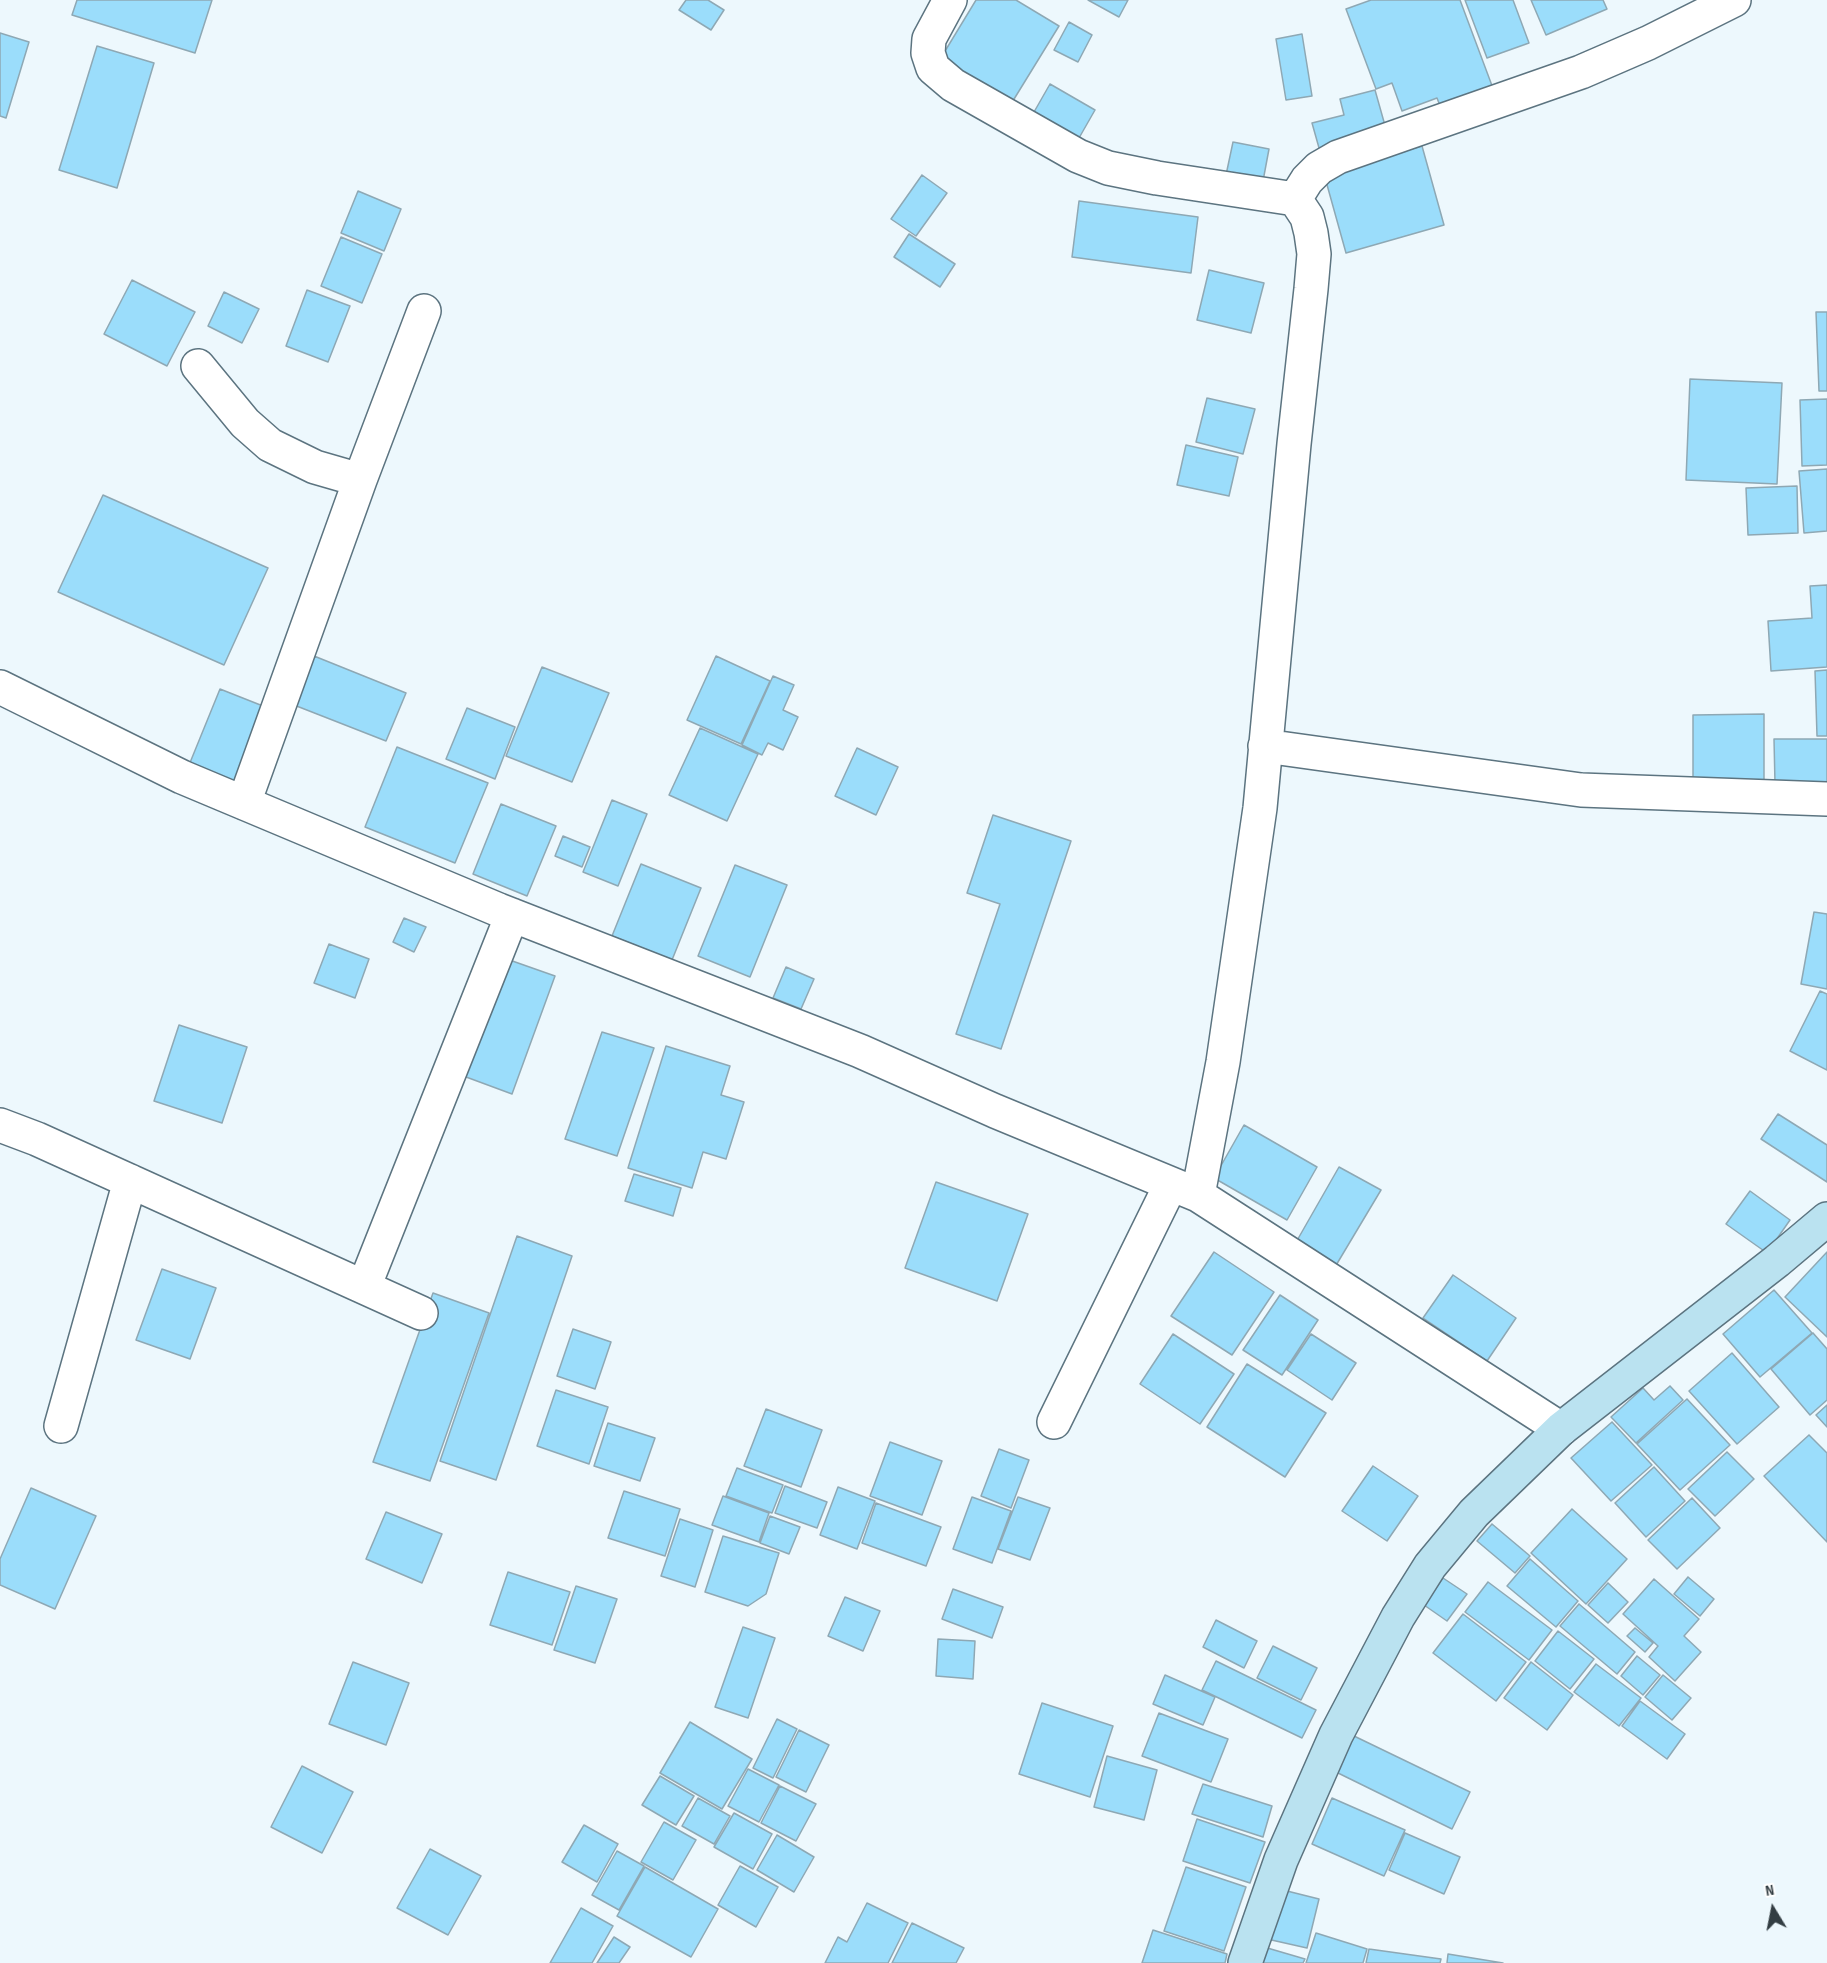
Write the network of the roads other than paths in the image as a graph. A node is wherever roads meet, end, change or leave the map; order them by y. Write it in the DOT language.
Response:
graph roads {
  1 [pos="950,0"];
  2 [pos="1734,0"];
  3 [pos="1295,199"];
  4 [pos="424,311"];
  5 [pos="198,366"];
  6 [pos="360,480"];
  7 [pos="0,687"];
  8 [pos="1266,746"];
  9 [pos="1827,799"];
  10 [pos="244,803"];
  11 [pos="512,915"];
  12 [pos="0,1125"];
  13 [pos="130,1181"];
  14 [pos="1184,1190"];
  15 [pos="1827,1219"];
  16 [pos="363,1287"];
  17 [pos="421,1313"];
  18 [pos="1054,1422"];
  19 [pos="61,1426"];
  20 [pos="1561,1428"];
  21 [pos="1245,1963"];
  1 -- 3 [label="street"];
  2 -- 3 [label="street"];
  3 -- 8 [label="street"];
  4 -- 6 [label="street"];
  5 -- 6 [label="street"];
  6 -- 10 [label="street"];
  7 -- 10 [label="street"];
  8 -- 9 [label="street"];
  8 -- 14 [label="street"];
  10 -- 11 [label="street"];
  11 -- 14 [label="street"];
  11 -- 16 [label="street"];
  12 -- 13 [label="street"];
  13 -- 16 [label="street"];
  13 -- 19 [label="street"];
  14 -- 18 [label="street"];
  14 -- 20 [label="street"];
  15 -- 20 [label="street"];
  16 -- 17 [label="street"];
  20 -- 21 [label="street"];
}
